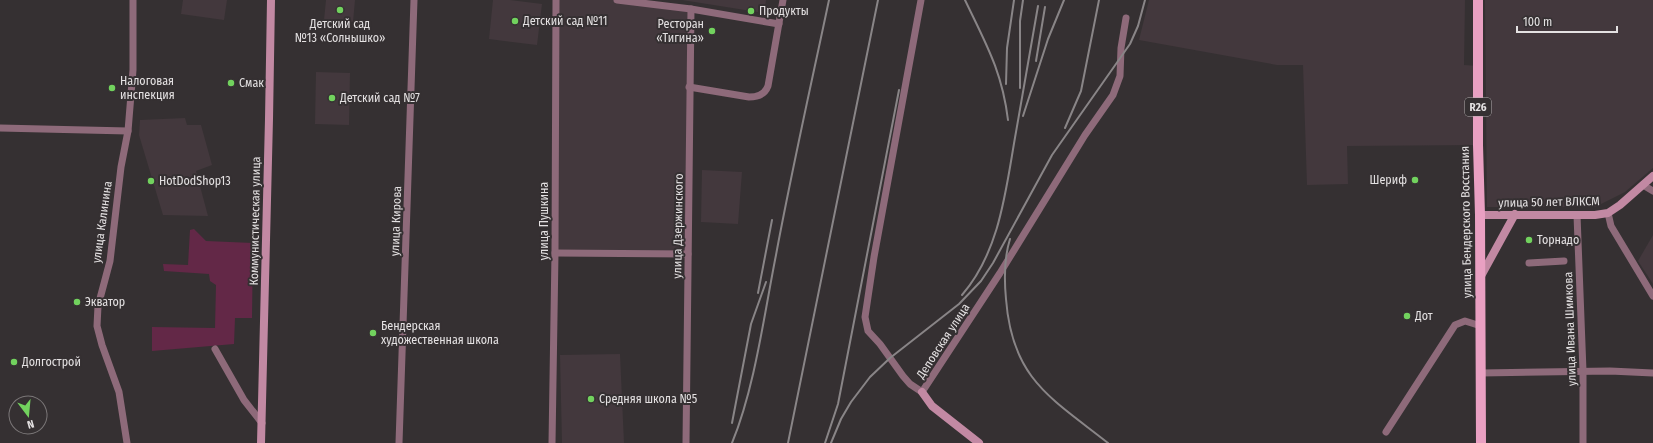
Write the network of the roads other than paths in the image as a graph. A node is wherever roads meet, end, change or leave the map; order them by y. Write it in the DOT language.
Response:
graph roads {
  1 [pos="133,0"];
  2 [pos="271,0"];
  3 [pos="414,0"];
  4 [pos="556,0"];
  5 [pos="617,0"];
  6 [pos="783,0"];
  7 [pos="921,0"];
  8 [pos="1478,0"];
  9 [pos="690,9"];
  10 [pos="1126,18"];
  11 [pos="779,24"];
  12 [pos="689,87"];
  13 [pos="0,128"];
  14 [pos="128,131"];
  15 [pos="1653,176"];
  16 [pos="1643,185"];
  17 [pos="1653,191"];
  18 [pos="1608,213"];
  19 [pos="1480,214"];
  20 [pos="1515,214"];
  21 [pos="1577,215"];
  22 [pos="555,254"];
  23 [pos="688,254"];
  24 [pos="1564,261"];
  25 [pos="1529,263"];
  26 [pos="1481,276"];
  27 [pos="1653,296"];
  28 [pos="1481,326"];
  29 [pos="215,349"];
  30 [pos="1583,371"];
  31 [pos="1481,372"];
  32 [pos="1653,374"];
  33 [pos="922,392"];
  34 [pos="262,423"];
  35 [pos="1386,432"];
  36 [pos="127,443"];
  37 [pos="261,443"];
  38 [pos="399,443"];
  39 [pos="552,443"];
  40 [pos="686,443"];
  41 [pos="979,443"];
  42 [pos="1481,443"];
  43 [pos="1583,443"];
  1 -- 14 [label="street, улица Калинина"];
  2 -- 34 [label="main road, Коммунистическая улица"];
  3 -- 38 [label="street, улица Кирова"];
  4 -- 22 [label="street, улица Пушкина"];
  5 -- 9 [label="street"];
  6 -- 11 [label="street"];
  7 -- 33 [label="street, Деповская улица"];
  8 -- 19 [label="main road, улица Бендерского Восстания / R26"];
  9 -- 11 [label="street"];
  9 -- 12 [label="street, улица Дзержинского"];
  10 -- 33 [label="street, Деповская улица"];
  11 -- 12 [label="street"];
  12 -- 23 [label="street, улица Дзержинского"];
  13 -- 14 [label="street"];
  14 -- 36 [label="street, улица Калинина"];
  15 -- 16 [label="main road, улица 50 лет ВЛКСМ"];
  16 -- 17 [label="street"];
  16 -- 18 [label="main road, улица 50 лет ВЛКСМ"];
  18 -- 21 [label="main road, улица 50 лет ВЛКСМ"];
  18 -- 27 [label="street"];
  19 -- 20 [label="main road, улица 50 лет ВЛКСМ"];
  19 -- 26 [label="main road, улица Бендерского Восстания / R26"];
  20 -- 21 [label="main road, улица 50 лет ВЛКСМ"];
  20 -- 26 [label="main road"];
  21 -- 30 [label="street, улица Ивана Шимкова"];
  22 -- 23 [label="street"];
  22 -- 39 [label="street, улица Пушкина"];
  23 -- 40 [label="street, улица Дзержинского"];
  24 -- 25 [label="street"];
  26 -- 28 [label="main road, улица Бендерского Восстания / R26"];
  28 -- 31 [label="main road, улица Бендерского Восстания / R26"];
  28 -- 35 [label="street"];
  29 -- 34 [label="street"];
  30 -- 31 [label="street"];
  30 -- 32 [label="street"];
  30 -- 43 [label="street, улица Ивана Шимкова"];
  31 -- 42 [label="main road, улица Бендерского Восстания / R26"];
  33 -- 41 [label="main road"];
  34 -- 37 [label="main road, Коммунистическая улица"];
}
